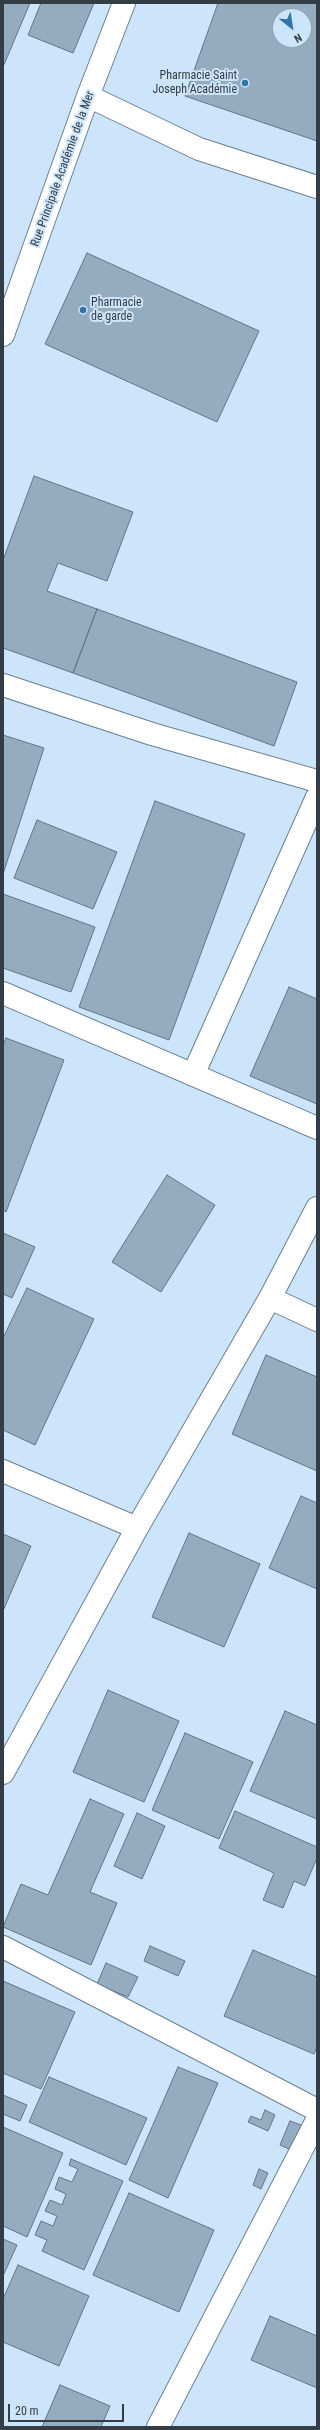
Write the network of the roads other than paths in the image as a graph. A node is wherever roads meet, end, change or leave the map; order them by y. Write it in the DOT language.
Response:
graph roads {
  1 [pos="124,3"];
  2 [pos="88,96"];
  3 [pos="317,187"];
  4 [pos="10,296"];
  5 [pos="3,335"];
  6 [pos="3,686"];
  7 [pos="317,782"];
  8 [pos="317,797"];
  9 [pos="3,994"];
  10 [pos="193,1075"];
  11 [pos="317,1128"];
  12 [pos="317,1208"];
  13 [pos="270,1298"];
  14 [pos="317,1320"];
  15 [pos="3,1471"];
  16 [pos="137,1528"];
  17 [pos="3,1773"];
  18 [pos="3,1947"];
  19 [pos="317,2110"];
  20 [pos="317,2120"];
  21 [pos="158,2427"];
  1 -- 2 [label="street, Rue Principale Académie de la Mer"];
  2 -- 3 [label="street"];
  2 -- 4 [label="street, Rue Principale Académie de la Mer"];
  4 -- 5 [label="street, Rue Principale Académie de la Mer"];
  6 -- 7 [label="street"];
  8 -- 10 [label="street"];
  9 -- 10 [label="street"];
  10 -- 11 [label="street"];
  12 -- 13 [label="street"];
  13 -- 14 [label="street"];
  13 -- 16 [label="street"];
  15 -- 16 [label="street"];
  16 -- 17 [label="street"];
  18 -- 19 [label="street"];
  20 -- 21 [label="street"];
}
